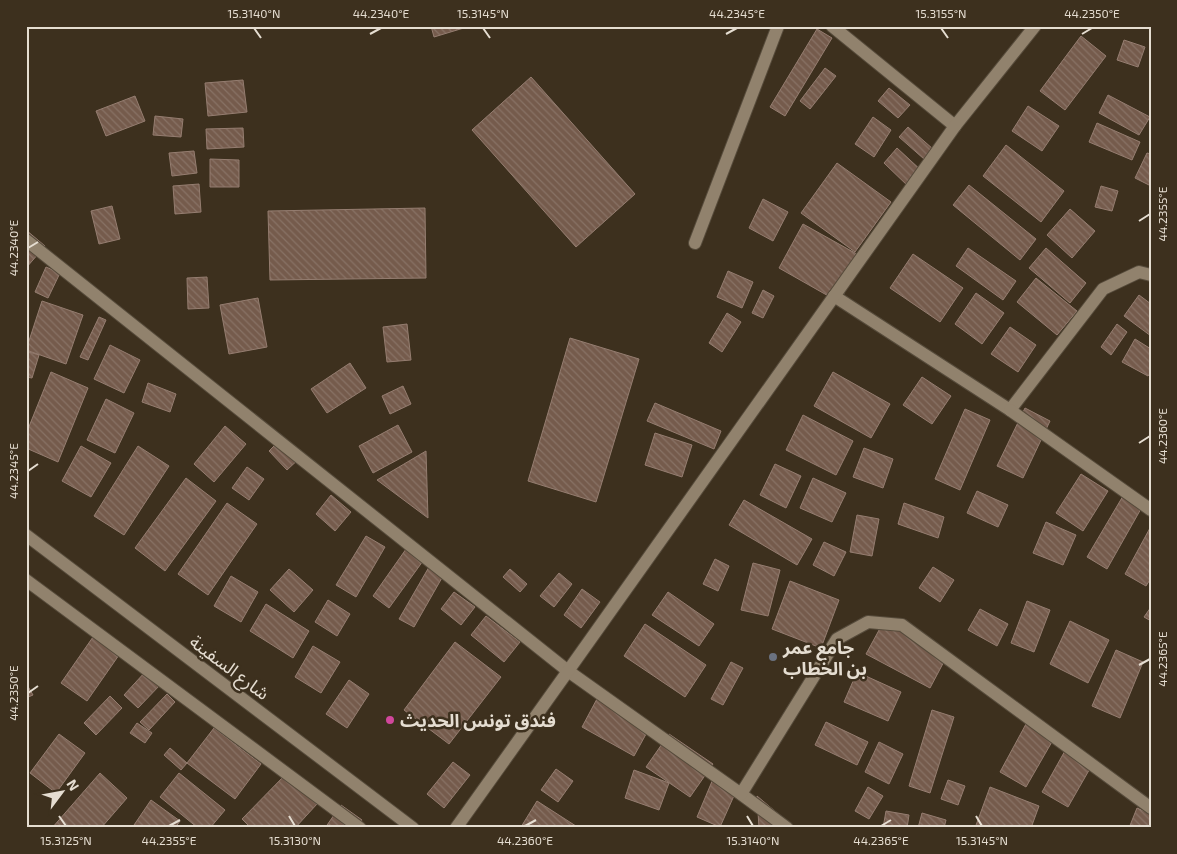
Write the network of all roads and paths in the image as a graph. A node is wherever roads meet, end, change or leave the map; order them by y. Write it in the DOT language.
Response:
graph roads {
  1 [pos="778,26"];
  2 [pos="832,26"];
  3 [pos="1035,26"];
  4 [pos="955,126"];
  5 [pos="26,240"];
  6 [pos="695,243"];
  7 [pos="1151,275"];
  8 [pos="834,296"];
  9 [pos="1010,410"];
  10 [pos="1151,510"];
  11 [pos="26,535"];
  12 [pos="26,580"];
  13 [pos="568,672"];
  14 [pos="741,794"];
  15 [pos="1151,808"];
  16 [pos="360,828"];
  17 [pos="413,828"];
  18 [pos="456,828"];
  19 [pos="787,828"];
  1 -- 6 [label="street"];
  2 -- 4 [label="street"];
  3 -- 4 [label="street"];
  4 -- 8 [label="street"];
  5 -- 13 [label="street"];
  7 -- 9 [label="street"];
  8 -- 9 [label="street"];
  8 -- 13 [label="street"];
  9 -- 10 [label="street"];
  11 -- 17 [label="street, شارع السفينة"];
  12 -- 16 [label="street"];
  13 -- 14 [label="street"];
  13 -- 18 [label="street"];
  14 -- 15 [label="street"];
  14 -- 19 [label="street"];
}
